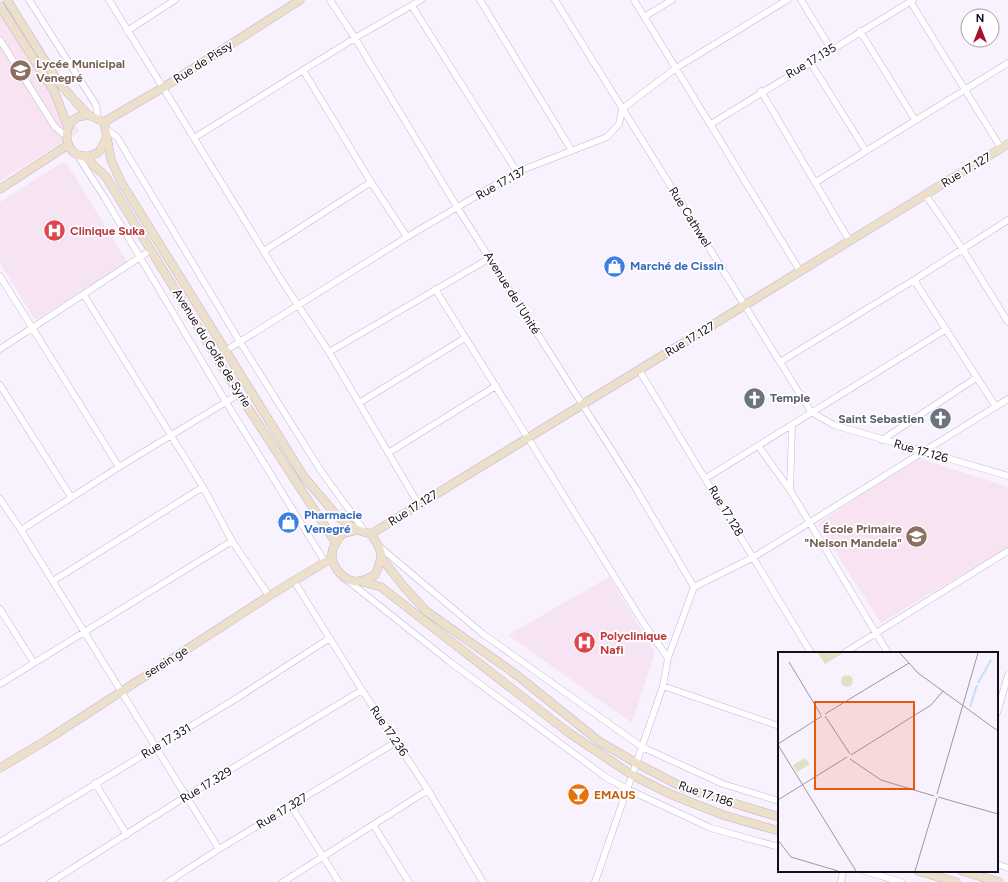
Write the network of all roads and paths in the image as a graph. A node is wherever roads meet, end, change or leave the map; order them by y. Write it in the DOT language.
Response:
graph roads {
  1 [pos="7,0"];
  2 [pos="29,0"];
  3 [pos="109,0"];
  4 [pos="175,0"];
  5 [pos="300,0"];
  6 [pos="330,0"];
  7 [pos="421,0"];
  8 [pos="480,0"];
  9 [pos="555,0"];
  10 [pos="634,0"];
  11 [pos="672,0"];
  12 [pos="787,0"];
  13 [pos="801,0"];
  14 [pos="911,1"];
  15 [pos="0,6"];
  16 [pos="412,6"];
  17 [pos="644,17"];
  18 [pos="127,31"];
  19 [pos="860,31"];
  20 [pos="355,38"];
  21 [pos="0,40"];
  22 [pos="831,49"];
  23 [pos="810,62"];
  24 [pos="1008,63"];
  25 [pos="676,68"];
  26 [pos="303,70"];
  27 [pos="164,87"];
  28 [pos="964,89"];
  29 [pos="761,91"];
  30 [pos="622,109"];
  31 [pos="88,115"];
  32 [pos="915,120"];
  33 [pos="102,123"];
  34 [pos="711,124"];
  35 [pos="68,127"];
  36 [pos="107,137"];
  37 [pos="194,138"];
  38 [pos="67,140"];
  39 [pos="1005,146"];
  40 [pos="572,151"];
  41 [pos="866,151"];
  42 [pos="80,155"];
  43 [pos="517,172"];
  44 [pos="371,182"];
  45 [pos="816,182"];
  46 [pos="0,189"];
  47 [pos="925,194"];
  48 [pos="457,207"];
  49 [pos="1008,220"];
  50 [pos="407,237"];
  51 [pos="849,240"];
  52 [pos="962,248"];
  53 [pos="151,250"];
  54 [pos="264,251"];
  55 [pos="140,258"];
  56 [pos="490,258"];
  57 [pos="800,271"];
  58 [pos="0,276"];
  59 [pos="914,280"];
  60 [pos="435,288"];
  61 [pos="84,295"];
  62 [pos="745,305"];
  63 [pos="299,306"];
  64 [pos="1008,322"];
  65 [pos="33,329"];
  66 [pos="945,330"];
  67 [pos="465,338"];
  68 [pos="240,342"];
  69 [pos="0,349"];
  70 [pos="225,351"];
  71 [pos="329,352"];
  72 [pos="780,362"];
  73 [pos="639,370"];
  74 [pos="976,378"];
  75 [pos="0,385"];
  76 [pos="496,386"];
  77 [pos="239,394"];
  78 [pos="1008,399"];
  79 [pos="226,402"];
  80 [pos="359,403"];
  81 [pos="582,405"];
  82 [pos="996,407"];
  83 [pos="811,412"];
  84 [pos="834,425"];
  85 [pos="792,426"];
  86 [pos="171,436"];
  87 [pos="528,437"];
  88 [pos="882,440"];
  89 [pos="759,447"];
  90 [pos="923,451"];
  91 [pos="388,453"];
  92 [pos="119,467"];
  93 [pos="1008,476"];
  94 [pos="706,478"];
  95 [pos="203,487"];
  96 [pos="790,490"];
  97 [pos="71,497"];
  98 [pos="0,499"];
  99 [pos="419,505"];
  100 [pos="809,522"];
  101 [pos="21,530"];
  102 [pos="357,530"];
  103 [pos="369,533"];
  104 [pos="232,541"];
  105 [pos="336,543"];
  106 [pos="381,548"];
  107 [pos="1008,552"];
  108 [pos="754,557"];
  109 [pos="382,559"];
  110 [pos="329,560"];
  111 [pos="346,579"];
  112 [pos="294,581"];
  113 [pos="360,581"];
  114 [pos="53,582"];
  115 [pos="694,587"];
  116 [pos="269,596"];
  117 [pos="1,613"];
  118 [pos="83,633"];
  119 [pos="877,633"];
  120 [pos="330,638"];
  121 [pos="810,652"];
  122 [pos="846,652"];
  123 [pos="887,652"];
  124 [pos="668,658"];
  125 [pos="34,663"];
  126 [pos="1008,675"];
  127 [pos="0,684"];
  128 [pos="663,686"];
  129 [pos="362,690"];
  130 [pos="120,691"];
  131 [pos="998,710"];
  132 [pos="778,726"];
  133 [pos="396,742"];
  134 [pos="642,747"];
  135 [pos="154,748"];
  136 [pos="636,764"];
  137 [pos="0,768"];
  138 [pos="632,775"];
  139 [pos="95,783"];
  140 [pos="627,789"];
  141 [pos="428,790"];
  142 [pos="185,797"];
  143 [pos="778,801"];
  144 [pos="290,806"];
  145 [pos="778,817"];
  146 [pos="374,826"];
  147 [pos="778,831"];
  148 [pos="127,835"];
  149 [pos="0,842"];
  150 [pos="778,847"];
  151 [pos="219,849"];
  152 [pos="323,856"];
  153 [pos="998,864"];
  154 [pos="1008,868"];
  155 [pos="843,872"];
  156 [pos="867,872"];
  157 [pos="921,872"];
  158 [pos="965,872"];
  159 [pos="51,882"];
  160 [pos="168,882"];
  161 [pos="283,882"];
  162 [pos="340,882"];
  163 [pos="409,882"];
  164 [pos="483,882"];
  165 [pos="595,882"];
  166 [pos="841,882"];
  167 [pos="901,882"];
  168 [pos="956,882"];
  169 [pos="999,882"];
  1 -- 31 [label="main road"];
  2 -- 33 [label="street"];
  3 -- 18 [label="street"];
  4 -- 18 [label="street"];
  5 -- 27 [label="main road, Rue de Pissy"];
  6 -- 20 [label="street, Avenue de l´Unité"];
  7 -- 16 [label="street"];
  8 -- 40 [label="street"];
  9 -- 30 [label="street, Rue Cathwel"];
  10 -- 17 [label="street"];
  11 -- 17 [label="street"];
  12 -- 25 [label="street"];
  13 -- 22 [label="street"];
  14 -- 19 [label="street, Rue 17.135"];
  14 -- 28 [label="street"];
  15 -- 35 [label="main road"];
  16 -- 20 [label="street"];
  16 -- 43 [label="street"];
  17 -- 25 [label="street"];
  18 -- 27 [label="street"];
  19 -- 22 [label="street, Rue 17.135"];
  19 -- 32 [label="street"];
  20 -- 26 [label="street"];
  20 -- 48 [label="street, Avenue de l´Unité"];
  21 -- 38 [label="street"];
  22 -- 23 [label="street, Rue 17.135"];
  23 -- 29 [label="street, Rue 17.135"];
  23 -- 41 [label="street"];
  24 -- 28 [label="street"];
  25 -- 30 [label="street"];
  25 -- 34 [label="street"];
  26 -- 37 [label="street"];
  26 -- 44 [label="street"];
  27 -- 33 [label="main road, Rue de Pissy"];
  27 -- 37 [label="street"];
  28 -- 32 [label="street"];
  28 -- 39 [label="street"];
  29 -- 34 [label="street, Rue 17.135"];
  29 -- 45 [label="street"];
  30 -- 40 [label="street, Rue 17.137"];
  30 -- 62 [label="street, Rue Cathwel"];
  31 -- 33 [label="main road"];
  31 -- 35 [label="main road"];
  32 -- 41 [label="street"];
  33 -- 36 [label="main road"];
  33 -- 68 [label="street"];
  34 -- 57 [label="street"];
  35 -- 38 [label="main road"];
  36 -- 42 [label="main road"];
  36 -- 70 [label="main road"];
  37 -- 54 [label="street"];
  38 -- 42 [label="main road"];
  38 -- 46 [label="main road"];
  39 -- 47 [label="main road, Rue 17.127"];
  40 -- 43 [label="street, Rue 17.137"];
  41 -- 45 [label="street"];
  42 -- 53 [label="main road, Avenue du Golfe de Syrie"];
  42 -- 55 [label="street"];
  43 -- 48 [label="street, Rue 17.137"];
  44 -- 50 [label="street"];
  44 -- 54 [label="street"];
  45 -- 51 [label="street"];
  47 -- 51 [label="main road, Rue 17.127"];
  47 -- 52 [label="street"];
  48 -- 50 [label="street, Rue 17.137"];
  48 -- 56 [label="street, Avenue de l´Unité"];
  49 -- 52 [label="street"];
  50 -- 63 [label="street, Rue 17.137"];
  51 -- 57 [label="main road, Rue 17.127"];
  52 -- 59 [label="street"];
  52 -- 64 [label="street"];
  53 -- 55 [label="street"];
  53 -- 77 [label="main road, Avenue du Golfe de Syrie"];
  54 -- 63 [label="street"];
  55 -- 61 [label="street"];
  55 -- 79 [label="street"];
  56 -- 60 [label="street"];
  56 -- 81 [label="street, Avenue de l´Unité"];
  57 -- 62 [label="main road, Rue 17.127"];
  58 -- 65 [label="street"];
  59 -- 66 [label="street"];
  59 -- 72 [label="street"];
  60 -- 67 [label="street"];
  60 -- 71 [label="street"];
  61 -- 65 [label="street"];
  61 -- 86 [label="street"];
  62 -- 72 [label="street, Rue Cathwel"];
  62 -- 73 [label="main road, Rue 17.127"];
  63 -- 68 [label="street, Rue 17.137"];
  63 -- 71 [label="street"];
  65 -- 69 [label="street"];
  65 -- 92 [label="street"];
  66 -- 74 [label="street"];
  66 -- 83 [label="street"];
  67 -- 76 [label="street"];
  67 -- 80 [label="street"];
  68 -- 70 [label="street, Rue 17.137"];
  68 -- 103 [label="street"];
  70 -- 102 [label="main road"];
  71 -- 80 [label="street"];
  72 -- 83 [label="street, Rue Cathwel"];
  73 -- 81 [label="main road, Rue 17.127"];
  73 -- 94 [label="street, Rue 17.128"];
  74 -- 82 [label="street"];
  74 -- 88 [label="street"];
  75 -- 97 [label="street"];
  76 -- 87 [label="street"];
  76 -- 91 [label="street"];
  77 -- 79 [label="street"];
  77 -- 105 [label="main road, Avenue du Golfe de Syrie"];
  78 -- 82 [label="street"];
  79 -- 86 [label="street"];
  79 -- 110 [label="street"];
  80 -- 91 [label="street"];
  81 -- 87 [label="main road, Rue 17.127"];
  81 -- 115 [label="street, Avenue de l´Unité"];
  82 -- 90 [label="street"];
  83 -- 84 [label="street, Rue Cathwel"];
  83 -- 85 [label="street"];
  84 -- 88 [label="street, Rue 17.126"];
  85 -- 89 [label="street"];
  85 -- 96 [label="street"];
  86 -- 92 [label="street"];
  86 -- 95 [label="street"];
  87 -- 99 [label="main road, Rue 17.127"];
  87 -- 124 [label="street"];
  88 -- 90 [label="street, Rue 17.126"];
  89 -- 94 [label="street"];
  89 -- 96 [label="street"];
  90 -- 93 [label="street, Rue 17.126"];
  90 -- 100 [label="street"];
  91 -- 99 [label="street"];
  92 -- 97 [label="street"];
  94 -- 108 [label="street, Rue 17.128"];
  95 -- 104 [label="street"];
  95 -- 114 [label="street"];
  96 -- 100 [label="street"];
  97 -- 101 [label="street"];
  98 -- 101 [label="street"];
  99 -- 103 [label="main road, Rue 17.127"];
  100 -- 108 [label="street"];
  100 -- 119 [label="street"];
  101 -- 114 [label="street"];
  102 -- 103 [label="main road"];
  102 -- 105 [label="main road"];
  103 -- 106 [label="main road"];
  104 -- 116 [label="street"];
  104 -- 118 [label="street"];
  105 -- 110 [label="main road"];
  106 -- 109 [label="main road"];
  106 -- 134 [label="street"];
  107 -- 119 [label="street"];
  108 -- 115 [label="street"];
  108 -- 121 [label="street, Rue 17.128"];
  109 -- 113 [label="main road"];
  109 -- 136 [label="main road, Rue 17.186"];
  110 -- 111 [label="main road"];
  110 -- 112 [label="main road, serein ge"];
  111 -- 113 [label="main road"];
  111 -- 140 [label="street"];
  112 -- 116 [label="main road, serein ge"];
  112 -- 120 [label="street, Rue 17.236"];
  113 -- 138 [label="main road"];
  114 -- 118 [label="street"];
  115 -- 124 [label="street"];
  116 -- 130 [label="main road, serein ge"];
  117 -- 125 [label="street"];
  118 -- 125 [label="street"];
  118 -- 130 [label="street"];
  119 -- 122 [label="street"];
  119 -- 123 [label="street"];
  120 -- 129 [label="street, Rue 17.236"];
  120 -- 135 [label="street, Rue 17.331"];
  124 -- 128 [label="street"];
  125 -- 127 [label="street"];
  126 -- 131 [label="street"];
  128 -- 132 [label="street"];
  128 -- 134 [label="street"];
  129 -- 133 [label="street, Rue 17.236"];
  129 -- 142 [label="street, Rue 17.329"];
  130 -- 135 [label="street"];
  130 -- 137 [label="main road, serein ge"];
  133 -- 141 [label="street, Rue 17.236"];
  133 -- 144 [label="street, Rue 17.327"];
  134 -- 136 [label="street"];
  134 -- 143 [label="street"];
  135 -- 139 [label="street, Rue 17.331"];
  135 -- 142 [label="street"];
  136 -- 138 [label="street"];
  136 -- 145 [label="main road, Rue 17.186"];
  138 -- 140 [label="street"];
  138 -- 147 [label="main road"];
  139 -- 148 [label="street"];
  139 -- 149 [label="street, Rue 17.331"];
  140 -- 150 [label="street"];
  140 -- 165 [label="street"];
  141 -- 146 [label="street"];
  141 -- 164 [label="street, Rue 17.236"];
  142 -- 148 [label="street, Rue 17.329"];
  142 -- 151 [label="street"];
  144 -- 151 [label="street, Rue 17.327"];
  144 -- 152 [label="street"];
  146 -- 152 [label="street"];
  146 -- 163 [label="street"];
  148 -- 159 [label="street, Rue 17.329"];
  151 -- 160 [label="street, Rue 17.327"];
  152 -- 161 [label="street"];
  152 -- 162 [label="street"];
  153 -- 154 [label="street"];
  155 -- 166 [label="street"];
  156 -- 167 [label="street"];
  157 -- 168 [label="main road"];
  158 -- 169 [label="main road"];
}
